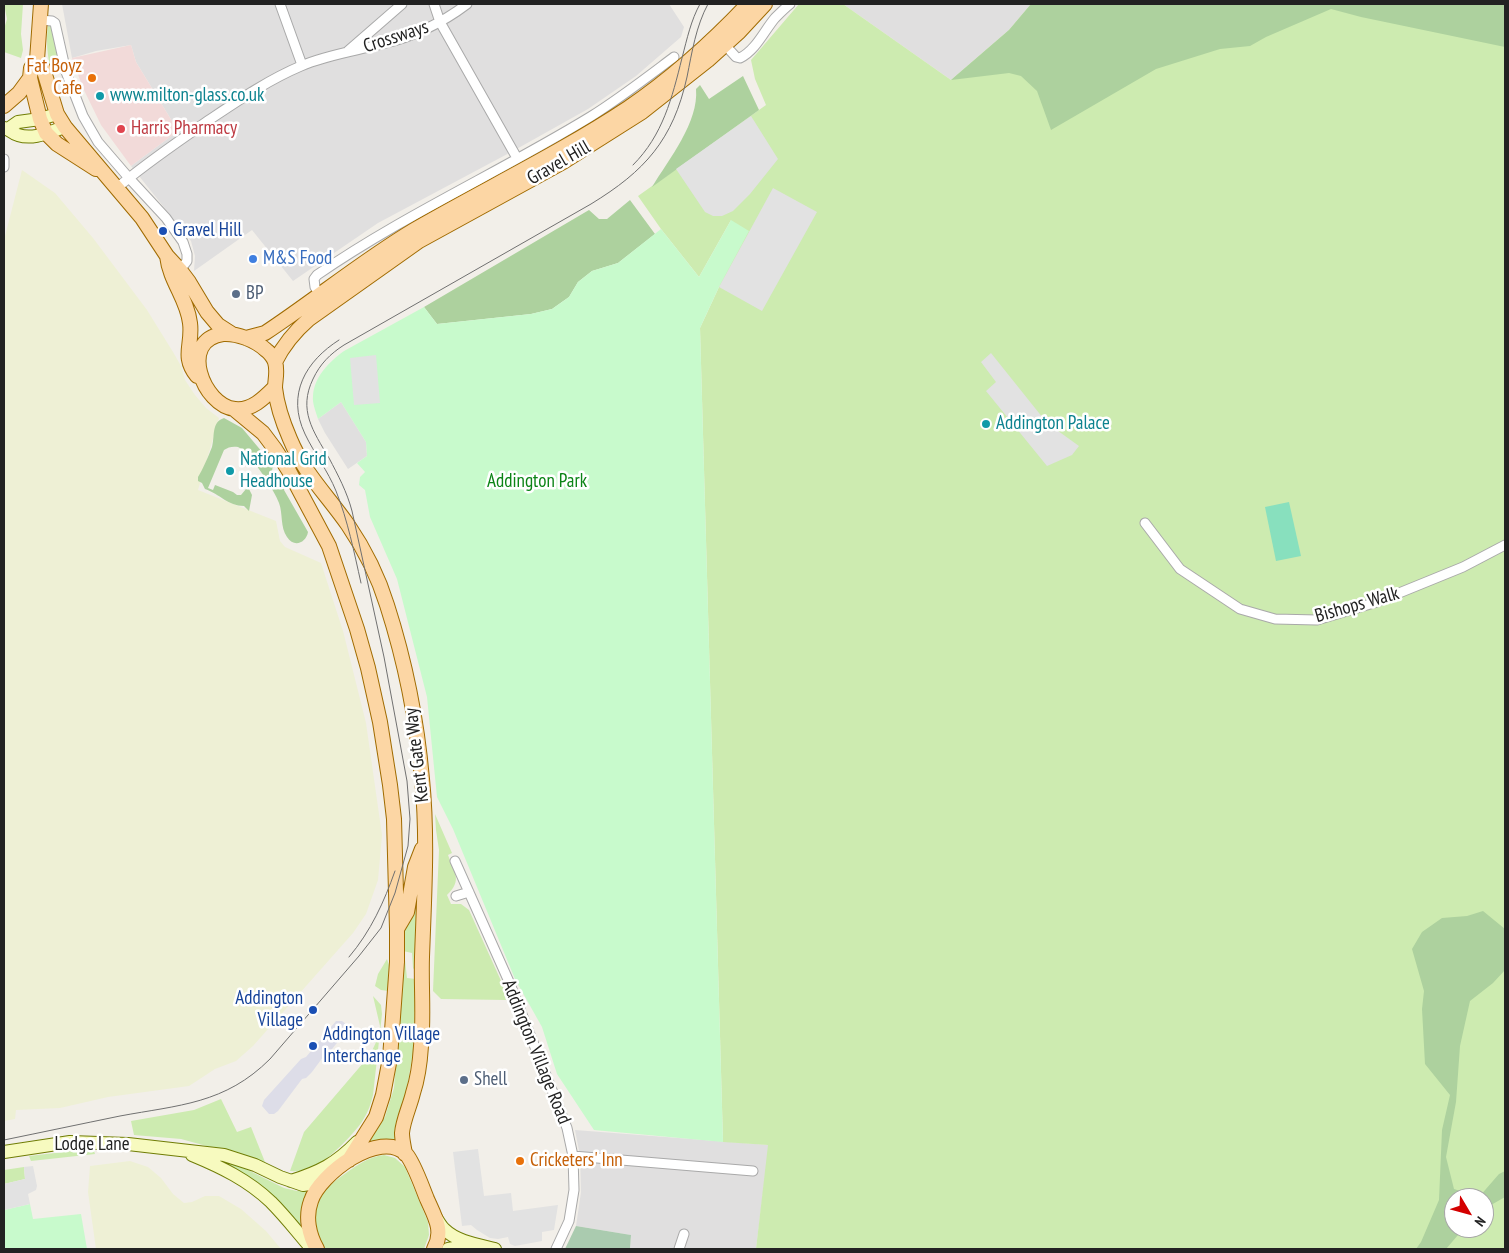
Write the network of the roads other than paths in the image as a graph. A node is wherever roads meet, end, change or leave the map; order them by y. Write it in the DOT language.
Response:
graph roads {
  1 [pos="41,4"];
  2 [pos="280,4"];
  3 [pos="402,4"];
  4 [pos="434,4"];
  5 [pos="468,4"];
  6 [pos="748,4"];
  7 [pos="764,4"];
  8 [pos="790,4"];
  9 [pos="40,20"];
  10 [pos="440,22"];
  11 [pos="725,45"];
  12 [pos="348,51"];
  13 [pos="674,58"];
  14 [pos="37,60"];
  15 [pos="302,65"];
  16 [pos="30,78"];
  17 [pos="643,89"];
  18 [pos="4,106"];
  19 [pos="57,114"];
  20 [pos="40,119"];
  21 [pos="65,127"];
  22 [pos="6,128"];
  23 [pos="46,133"];
  24 [pos="517,158"];
  25 [pos="4,159"];
  26 [pos="4,167"];
  27 [pos="105,175"];
  28 [pos="129,178"];
  29 [pos="117,188"];
  30 [pos="167,256"];
  31 [pos="180,270"];
  32 [pos="317,290"];
  33 [pos="232,334"];
  34 [pos="246,338"];
  35 [pos="275,362"];
  36 [pos="205,384"];
  37 [pos="275,387"];
  38 [pos="234,409"];
  39 [pos="1145,523"];
  40 [pos="1505,545"];
  41 [pos="424,844"];
  42 [pos="455,860"];
  43 [pos="469,892"];
  44 [pos="456,896"];
  45 [pos="397,929"];
  46 [pos="365,1134"];
  47 [pos="181,1151"];
  48 [pos="4,1152"];
  49 [pos="405,1154"];
  50 [pos="573,1156"];
  51 [pos="348,1160"];
  52 [pos="753,1171"];
  53 [pos="334,1172"];
  54 [pos="291,1180"];
  55 [pos="435,1216"];
  56 [pos="684,1234"];
  57 [pos="472,1244"];
  58 [pos="312,1249"];
  59 [pos="317,1249"];
  60 [pos="434,1249"];
  61 [pos="448,1249"];
  62 [pos="496,1249"];
  63 [pos="556,1249"];
  64 [pos="679,1249"];
  1 -- 9 [label="main road"];
  2 -- 15 [label="street"];
  3 -- 12 [label="street, Crossways"];
  4 -- 10 [label="street"];
  5 -- 10 [label="street, Crossways"];
  6 -- 17 [label="main road, Gravel Hill"];
  7 -- 11 [label="main road, Gravel Hill"];
  8 -- 11 [label="street"];
  9 -- 14 [label="main road"];
  9 -- 28 [label="street"];
  10 -- 12 [label="street, Crossways"];
  10 -- 24 [label="street"];
  11 -- 35 [label="main road, Gravel Hill"];
  12 -- 15 [label="street, Crossways"];
  13 -- 17 [label="street, Gravel Hill"];
  14 -- 16 [label="main road"];
  14 -- 19 [label="main road"];
  15 -- 28 [label="street, Crossways"];
  16 -- 18 [label="main road"];
  16 -- 20 [label="main road"];
  17 -- 24 [label="street, Gravel Hill"];
  17 -- 32 [label="main road, Gravel Hill"];
  19 -- 20 [label="street"];
  19 -- 21 [label="main road"];
  20 -- 22 [label="street"];
  20 -- 23 [label="main road"];
  21 -- 23 [label="street"];
  21 -- 27 [label="main road"];
  22 -- 23 [label="street"];
  23 -- 27 [label="main road"];
  24 -- 32 [label="street, Gravel Hill"];
  25 -- 26 [label="street"];
  27 -- 29 [label="main road"];
  28 -- 29 [label="street, Crossways"];
  28 -- 31 [label="street"];
  29 -- 30 [label="main road"];
  30 -- 31 [label="main road"];
  30 -- 36 [label="main road"];
  31 -- 33 [label="main road"];
  32 -- 34 [label="main road, Gravel Hill"];
  33 -- 34 [label="main road"];
  33 -- 36 [label="main road"];
  34 -- 35 [label="main road"];
  35 -- 37 [label="main road"];
  36 -- 38 [label="main road"];
  37 -- 38 [label="main road"];
  37 -- 41 [label="main road, Kent Gate Way"];
  38 -- 45 [label="main road, Kent Gate Way"];
  39 -- 40 [label="street, Bishops Walk"];
  41 -- 45 [label="main road"];
  41 -- 49 [label="main road, Kent Gate Way"];
  42 -- 43 [label="street, Addington Village Road"];
  43 -- 44 [label="street"];
  43 -- 50 [label="street, Addington Village Road"];
  45 -- 46 [label="main road, Kent Gate Way"];
  46 -- 51 [label="main road, Kent Gate Way"];
  46 -- 54 [label="street"];
  47 -- 48 [label="street, Lodge Lane"];
  47 -- 54 [label="street, Lodge Lane"];
  47 -- 58 [label="street, Lodge Lane"];
  49 -- 51 [label="main road"];
  49 -- 55 [label="main road"];
  50 -- 52 [label="street"];
  50 -- 63 [label="street, Addington Village Road"];
  51 -- 53 [label="main road"];
  53 -- 54 [label="street, Lodge Lane"];
  53 -- 59 [label="main road"];
  55 -- 57 [label="street"];
  55 -- 60 [label="main road"];
  56 -- 64 [label="street"];
  57 -- 61 [label="street"];
  57 -- 62 [label="street"];
}
